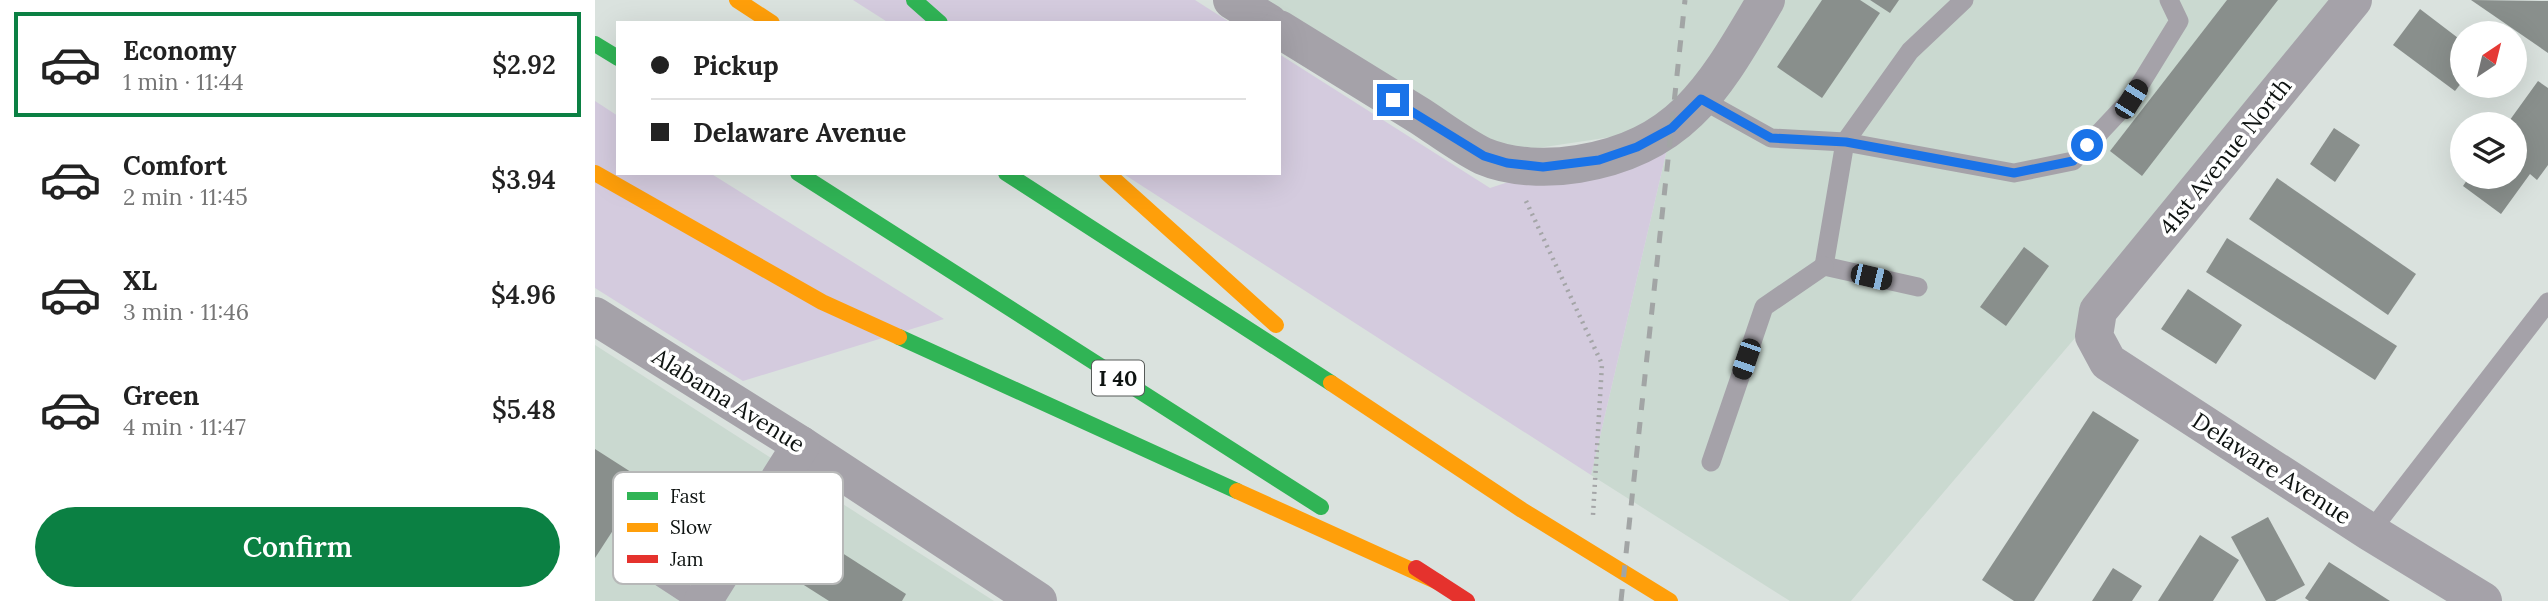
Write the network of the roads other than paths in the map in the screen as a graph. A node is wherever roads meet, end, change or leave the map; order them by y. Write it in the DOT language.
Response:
graph roads {
  1 [pos="737,0"];
  2 [pos="914,0"];
  3 [pos="1232,0"];
  4 [pos="1766,0"];
  5 [pos="1964,0"];
  6 [pos="2169,0"];
  7 [pos="2353,0"];
  8 [pos="769,21"];
  9 [pos="938,21"];
  10 [pos="1266,21"];
  11 [pos="1281,30"];
  12 [pos="595,44"];
  13 [pos="616,57"];
  14 [pos="1701,99"];
  15 [pos="1846,142"];
  16 [pos="595,173"];
  17 [pos="801,175"];
  18 [pos="1009,175"];
  19 [pos="1109,175"];
  20 [pos="1824,267"];
  21 [pos="1918,287"];
  22 [pos="2548,302"];
  23 [pos="2098,311"];
  24 [pos="595,316"];
  25 [pos="1363,403"];
  26 [pos="801,445"];
  27 [pos="1711,461"];
  28 [pos="784,472"];
  29 [pos="842,472"];
  30 [pos="843,473"];
  31 [pos="2370,532"];
  32 [pos="1438,582"];
  33 [pos="671,584"];
  34 [pos="714,584"];
  35 [pos="697,601"];
  36 [pos="703,601"];
  37 [pos="1038,601"];
  38 [pos="1467,601"];
  39 [pos="1670,601"];
  40 [pos="2483,601"];
  1 -- 8 [label="highway"];
  2 -- 9 [label="highway"];
  3 -- 10 [label="street"];
  4 -- 14 [label="street"];
  5 -- 15 [label="lane"];
  6 -- 15 [label="lane"];
  7 -- 23 [label="street, 41st Avenue North"];
  11 -- 14 [label="street"];
  12 -- 13 [label="highway"];
  14 -- 15 [label="lane"];
  15 -- 20 [label="lane"];
  16 -- 32 [label="highway"];
  17 -- 32 [label="highway, I 40"];
  18 -- 25 [label="highway"];
  19 -- 25 [label="highway"];
  20 -- 21 [label="lane"];
  20 -- 27 [label="lane"];
  22 -- 31 [label="lane"];
  23 -- 31 [label="street, Delaware Avenue"];
  24 -- 26 [label="street, Alabama Avenue"];
  25 -- 39 [label="highway"];
  26 -- 28 [label="street"];
  26 -- 29 [label="street, Alabama Avenue"];
  30 -- 37 [label="street, Alabama Avenue"];
  31 -- 40 [label="street, Delaware Avenue"];
  32 -- 38 [label="highway, I 40"];
  33 -- 35 [label="lane"];
  34 -- 36 [label="street"];
}
